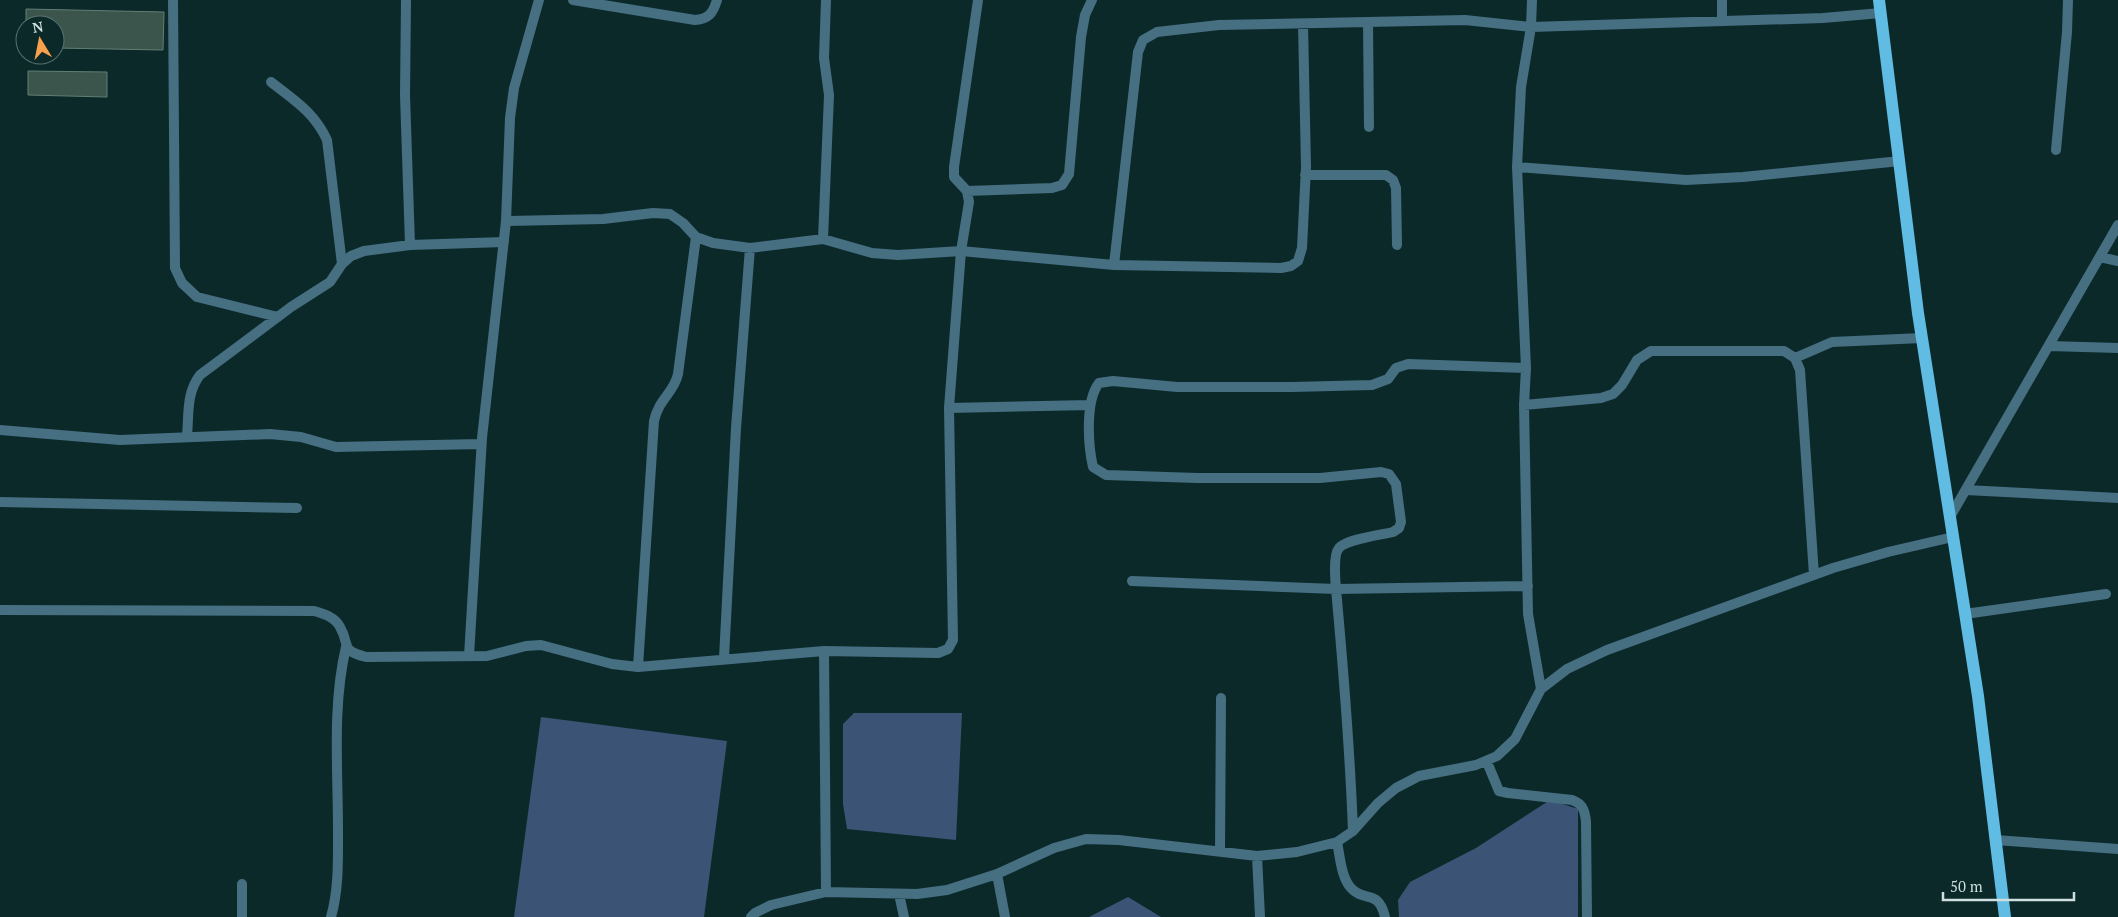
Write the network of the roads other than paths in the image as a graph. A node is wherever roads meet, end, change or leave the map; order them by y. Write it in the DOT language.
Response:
graph roads {
  1 [pos="173,0"];
  2 [pos="406,0"];
  3 [pos="539,0"];
  4 [pos="573,0"];
  5 [pos="717,0"];
  6 [pos="826,0"];
  7 [pos="978,0"];
  8 [pos="1092,0"];
  9 [pos="1532,0"];
  10 [pos="1722,0"];
  11 [pos="2068,0"];
  12 [pos="1880,6"];
  13 [pos="1722,20"];
  14 [pos="1368,23"];
  15 [pos="1303,24"];
  16 [pos="1531,27"];
  17 [pos="271,82"];
  18 [pos="1369,127"];
  19 [pos="2056,150"];
  20 [pos="1900,160"];
  21 [pos="1517,167"];
  22 [pos="1305,176"];
  23 [pos="967,191"];
  24 [pos="506,221"];
  25 [pos="2118,225"];
  26 [pos="696,237"];
  27 [pos="823,239"];
  28 [pos="504,242"];
  29 [pos="410,244"];
  30 [pos="1397,245"];
  31 [pos="750,248"];
  32 [pos="961,251"];
  33 [pos="2100,257"];
  34 [pos="2118,261"];
  35 [pos="342,264"];
  36 [pos="1114,265"];
  37 [pos="278,317"];
  38 [pos="1922,338"];
  39 [pos="2049,346"];
  40 [pos="2118,348"];
  41 [pos="1795,358"];
  42 [pos="1526,368"];
  43 [pos="1090,405"];
  44 [pos="1524,405"];
  45 [pos="949,408"];
  46 [pos="0,430"];
  47 [pos="187,436"];
  48 [pos="481,444"];
  49 [pos="1966,490"];
  50 [pos="2118,498"];
  51 [pos="0,502"];
  52 [pos="297,508"];
  53 [pos="1950,517"];
  54 [pos="1953,536"];
  55 [pos="1814,575"];
  56 [pos="1132,581"];
  57 [pos="1528,586"];
  58 [pos="1336,589"];
  59 [pos="2106,594"];
  60 [pos="0,610"];
  61 [pos="1966,614"];
  62 [pos="346,646"];
  63 [pos="824,651"];
  64 [pos="469,656"];
  65 [pos="724,658"];
  66 [pos="638,667"];
  67 [pos="1540,689"];
  68 [pos="1222,698"];
  69 [pos="1487,762"];
  70 [pos="1353,831"];
  71 [pos="1995,840"];
  72 [pos="1337,842"];
  73 [pos="2118,850"];
  74 [pos="1220,852"];
  75 [pos="1257,856"];
  76 [pos="997,874"];
  77 [pos="242,884"];
  78 [pos="826,892"];
  79 [pos="899,894"];
  80 [pos="242,917"];
  81 [pos="331,917"];
  82 [pos="750,917"];
  83 [pos="904,917"];
  84 [pos="1005,917"];
  85 [pos="1260,917"];
  86 [pos="1385,917"];
  87 [pos="1587,917"];
  88 [pos="2005,917"];
  1 -- 37 [label="street"];
  2 -- 29 [label="street"];
  3 -- 24 [label="street"];
  4 -- 5 [label="street"];
  6 -- 27 [label="street"];
  7 -- 23 [label="street"];
  8 -- 23 [label="street"];
  9 -- 16 [label="street"];
  10 -- 13 [label="street"];
  11 -- 19 [label="street"];
  12 -- 13 [label="street"];
  12 -- 20 [label="main road"];
  13 -- 16 [label="street"];
  14 -- 15 [label="street"];
  14 -- 16 [label="street"];
  14 -- 18 [label="street"];
  15 -- 22 [label="street"];
  15 -- 36 [label="street"];
  16 -- 21 [label="street"];
  17 -- 35 [label="street"];
  20 -- 21 [label="street"];
  20 -- 38 [label="main road"];
  21 -- 42 [label="street"];
  22 -- 30 [label="street"];
  22 -- 36 [label="street"];
  23 -- 32 [label="street"];
  24 -- 26 [label="street"];
  24 -- 28 [label="street"];
  25 -- 33 [label="street"];
  26 -- 31 [label="street"];
  26 -- 66 [label="street"];
  27 -- 31 [label="street"];
  27 -- 32 [label="street"];
  28 -- 29 [label="street"];
  28 -- 48 [label="street"];
  29 -- 35 [label="street"];
  31 -- 65 [label="street"];
  32 -- 36 [label="street"];
  32 -- 45 [label="street"];
  33 -- 34 [label="street"];
  33 -- 39 [label="street"];
  35 -- 37 [label="street"];
  37 -- 47 [label="street"];
  38 -- 41 [label="street"];
  38 -- 53 [label="main road"];
  39 -- 40 [label="street"];
  39 -- 49 [label="street"];
  41 -- 44 [label="street"];
  41 -- 55 [label="street"];
  42 -- 43 [label="street"];
  42 -- 44 [label="street"];
  43 -- 45 [label="street"];
  43 -- 58 [label="street"];
  44 -- 57 [label="street"];
  45 -- 63 [label="street"];
  46 -- 47 [label="street"];
  47 -- 48 [label="street"];
  48 -- 64 [label="street"];
  49 -- 50 [label="street"];
  49 -- 53 [label="street"];
  51 -- 52 [label="street"];
  53 -- 54 [label="main road"];
  54 -- 55 [label="street"];
  54 -- 61 [label="main road"];
  55 -- 67 [label="street"];
  56 -- 58 [label="street"];
  57 -- 58 [label="street"];
  57 -- 67 [label="street"];
  58 -- 70 [label="street"];
  59 -- 61 [label="street"];
  60 -- 62 [label="street"];
  61 -- 71 [label="main road"];
  62 -- 64 [label="street"];
  62 -- 81 [label="street"];
  63 -- 65 [label="street"];
  63 -- 78 [label="street"];
  64 -- 66 [label="street"];
  65 -- 66 [label="street"];
  67 -- 69 [label="street"];
  68 -- 74 [label="street"];
  69 -- 70 [label="street"];
  69 -- 87 [label="street"];
  70 -- 72 [label="street"];
  71 -- 73 [label="street"];
  71 -- 88 [label="main road"];
  72 -- 75 [label="street"];
  72 -- 86 [label="street"];
  74 -- 75 [label="street"];
  74 -- 76 [label="street"];
  75 -- 85 [label="street"];
  76 -- 79 [label="street"];
  76 -- 84 [label="street"];
  77 -- 80 [label="street"];
  78 -- 79 [label="street"];
  78 -- 82 [label="street"];
  79 -- 83 [label="street"];
}
